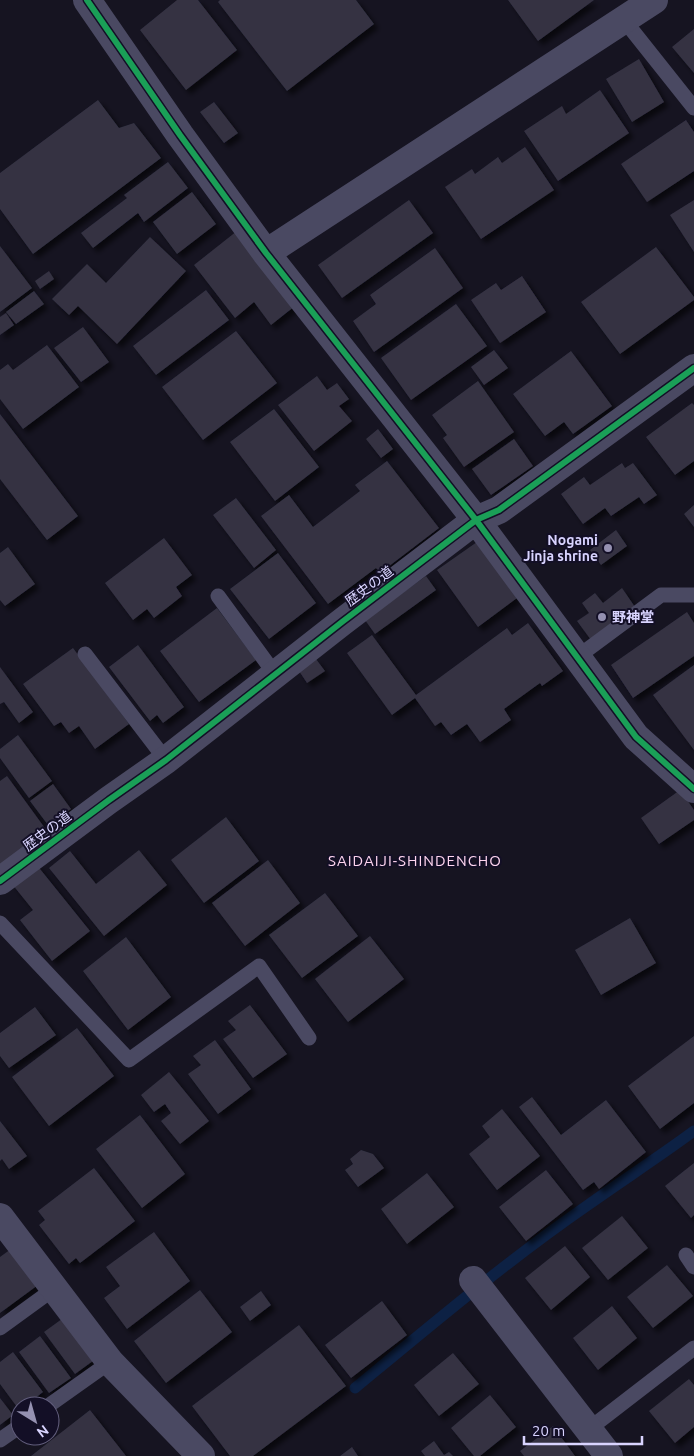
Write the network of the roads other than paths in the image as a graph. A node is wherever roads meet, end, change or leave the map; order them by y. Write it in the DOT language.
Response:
graph roads {
  1 [pos="87,0"];
  2 [pos="636,8"];
  3 [pos="694,108"];
  4 [pos="266,252"];
  5 [pos="691,377"];
  6 [pos="476,520"];
  7 [pos="694,595"];
  8 [pos="218,596"];
  9 [pos="86,654"];
  10 [pos="576,658"];
  11 [pos="275,674"];
  12 [pos="166,760"];
  13 [pos="694,789"];
  14 [pos="0,881"];
  15 [pos="0,922"];
  16 [pos="309,1038"];
  17 [pos="0,1216"];
  18 [pos="473,1280"];
  19 [pos="55,1288"];
  20 [pos="0,1328"];
  21 [pos="694,1348"];
  22 [pos="110,1362"];
  23 [pos="60,1397"];
  24 [pos="589,1430"];
  25 [pos="201,1456"];
  26 [pos="609,1456"];
  1 -- 4 [label="street"];
  2 -- 3 [label="lane"];
  2 -- 4 [label="street"];
  4 -- 6 [label="street"];
  5 -- 6 [label="street, 歴史の道"];
  6 -- 10 [label="street"];
  6 -- 11 [label="street, 歴史の道"];
  7 -- 10 [label="lane"];
  8 -- 11 [label="lane"];
  9 -- 12 [label="lane"];
  10 -- 13 [label="street"];
  11 -- 12 [label="street, 歴史の道"];
  12 -- 14 [label="street, 歴史の道"];
  15 -- 16 [label="lane"];
  17 -- 19 [label="street"];
  18 -- 24 [label="street"];
  19 -- 20 [label="lane"];
  19 -- 22 [label="street"];
  21 -- 24 [label="lane"];
  22 -- 23 [label="lane"];
  22 -- 25 [label="street"];
  24 -- 26 [label="street"];
}
